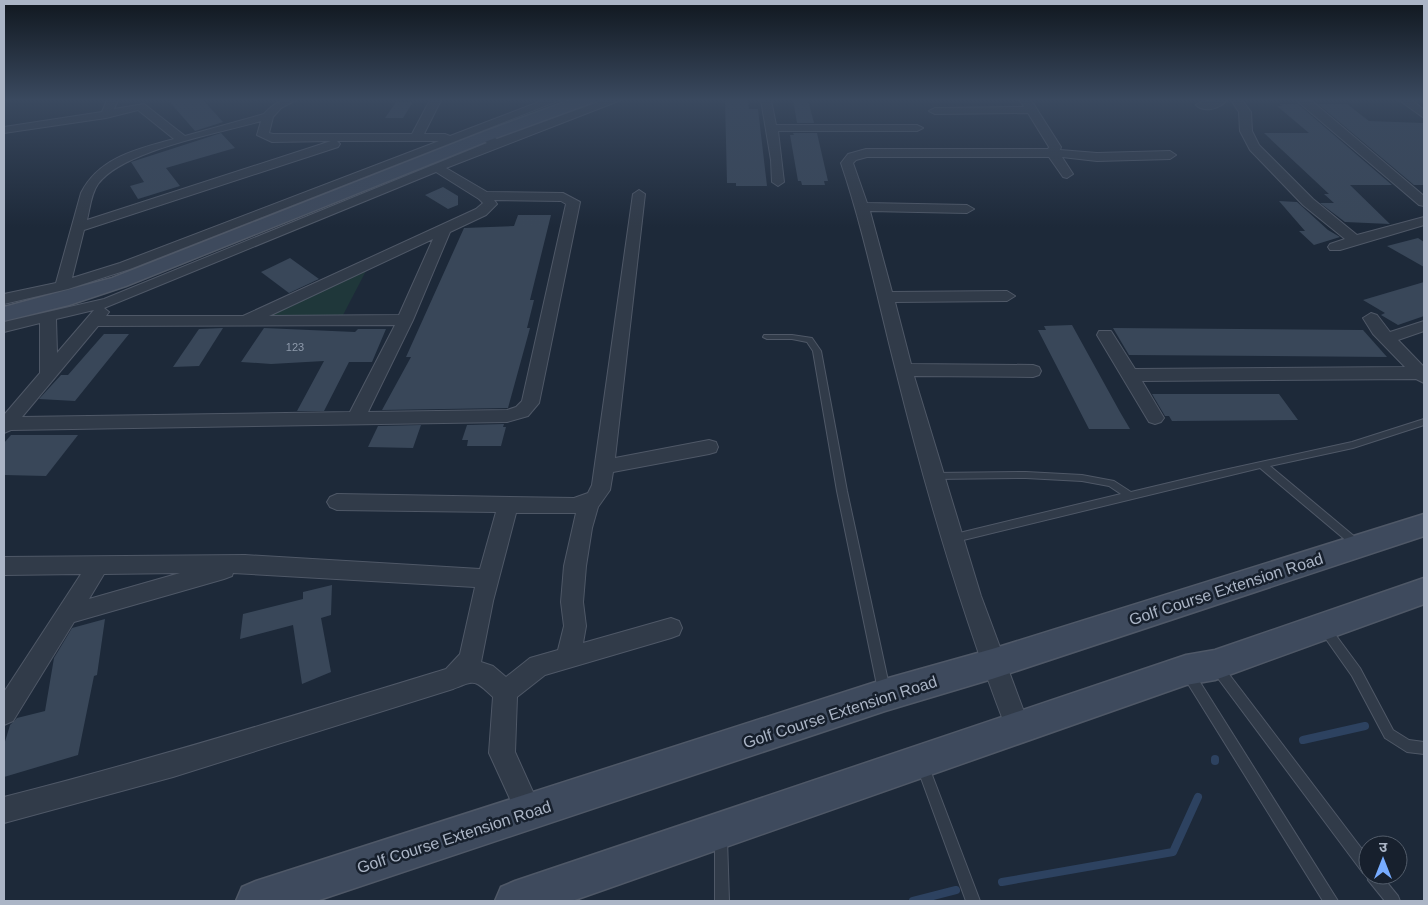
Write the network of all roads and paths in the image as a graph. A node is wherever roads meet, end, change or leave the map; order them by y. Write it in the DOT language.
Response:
graph roads {
  1 [pos="171,142"];
  2 [pos="276,142"];
  3 [pos="338,142"];
  4 [pos="444,142"];
  5 [pos="484,142"];
  6 [pos="486,142"];
  7 [pos="773,142"];
  8 [pos="1052,142"];
  9 [pos="1252,142"];
  10 [pos="1354,142"];
  11 [pos="1053,153"];
  12 [pos="1170,155"];
  13 [pos="290,158"];
  14 [pos="436,167"];
  15 [pos="1067,174"];
  16 [pos="778,182"];
  17 [pos="639,194"];
  18 [pos="484,196"];
  19 [pos="1424,202"];
  20 [pos="863,207"];
  21 [pos="967,209"];
  22 [pos="1424,221"];
  23 [pos="79,227"];
  24 [pos="443,232"];
  25 [pos="215,238"];
  26 [pos="1355,241"];
  27 [pos="1335,247"];
  28 [pos="122,274"];
  29 [pos="63,286"];
  30 [pos="1007,296"];
  31 [pos="887,297"];
  32 [pos="4,299"];
  33 [pos="109,302"];
  34 [pos="4,314"];
  35 [pos="48,317"];
  36 [pos="1371,318"];
  37 [pos="247,320"];
  38 [pos="405,320"];
  39 [pos="93,321"];
  40 [pos="1424,326"];
  41 [pos="4,327"];
  42 [pos="1105,335"];
  43 [pos="766,337"];
  44 [pos="1387,338"];
  45 [pos="904,370"];
  46 [pos="1033,371"];
  47 [pos="49,374"];
  48 [pos="1130,375"];
  49 [pos="1422,375"];
  50 [pos="356,418"];
  51 [pos="1155,418"];
  52 [pos="1424,422"];
  53 [pos="5,426"];
  54 [pos="708,447"];
  55 [pos="1262,465"];
  56 [pos="605,467"];
  57 [pos="934,476"];
  58 [pos="1130,496"];
  59 [pos="337,502"];
  60 [pos="590,504"];
  61 [pos="508,506"];
  62 [pos="1424,525"];
  63 [pos="951,539"];
  64 [pos="1358,546"];
  65 [pos="99,564"];
  66 [pos="245,564"];
  67 [pos="4,566"];
  68 [pos="489,579"];
  69 [pos="1424,591"];
  70 [pos="66,615"];
  71 [pos="1323,626"];
  72 [pos="671,628"];
  73 [pos="568,658"];
  74 [pos="992,664"];
  75 [pos="1200,667"];
  76 [pos="462,670"];
  77 [pos="505,692"];
  78 [pos="885,696"];
  79 [pos="4,713"];
  80 [pos="1018,728"];
  81 [pos="1424,748"];
  82 [pos="921,762"];
  83 [pos="4,810"];
  84 [pos="529,812"];
  85 [pos="721,831"];
  86 [pos="1358,856"];
  87 [pos="1381,885"];
  88 [pos="256,901"];
  89 [pos="515,901"];
  90 [pos="722,901"];
  91 [pos="974,901"];
  92 [pos="1331,901"];
  93 [pos="1393,901"];
  1 -- 23 [label="street"];
  2 -- 13 [label="street"];
  3 -- 13 [label="street"];
  4 -- 25 [label="street"];
  5 -- 25 [label="main road"];
  6 -- 14 [label="street"];
  7 -- 16 [label="street"];
  8 -- 11 [label="street"];
  9 -- 26 [label="street"];
  10 -- 19 [label="street"];
  11 -- 12 [label="street"];
  11 -- 15 [label="street"];
  11 -- 20 [label="street"];
  13 -- 23 [label="street"];
  14 -- 18 [label="street"];
  14 -- 33 [label="street"];
  17 -- 56 [label="street"];
  18 -- 24 [label="street"];
  18 -- 50 [label="street"];
  20 -- 21 [label="street"];
  20 -- 31 [label="street"];
  22 -- 26 [label="street"];
  23 -- 29 [label="street"];
  24 -- 37 [label="street"];
  24 -- 38 [label="street"];
  25 -- 28 [label="main road"];
  26 -- 27 [label="street"];
  28 -- 29 [label="street"];
  28 -- 33 [label="street"];
  28 -- 34 [label="main road"];
  29 -- 32 [label="street"];
  30 -- 31 [label="street"];
  31 -- 45 [label="street"];
  33 -- 35 [label="street"];
  33 -- 39 [label="street"];
  35 -- 41 [label="street"];
  35 -- 47 [label="street"];
  36 -- 44 [label="street"];
  37 -- 38 [label="street"];
  37 -- 39 [label="street"];
  38 -- 50 [label="street"];
  39 -- 47 [label="street"];
  40 -- 44 [label="street"];
  42 -- 48 [label="street"];
  43 -- 78 [label="lane"];
  44 -- 49 [label="street"];
  45 -- 46 [label="street"];
  45 -- 57 [label="street"];
  47 -- 53 [label="street"];
  48 -- 49 [label="street"];
  48 -- 51 [label="street"];
  50 -- 53 [label="street"];
  52 -- 55 [label="lane"];
  54 -- 56 [label="street"];
  55 -- 58 [label="lane"];
  55 -- 64 [label="lane"];
  56 -- 60 [label="street"];
  57 -- 58 [label="lane"];
  57 -- 63 [label="street"];
  58 -- 63 [label="lane"];
  59 -- 61 [label="street"];
  60 -- 61 [label="street"];
  60 -- 73 [label="street"];
  61 -- 68 [label="street"];
  62 -- 64 [label="main road, Golf Course Extension Road"];
  63 -- 74 [label="street"];
  64 -- 74 [label="main road, Golf Course Extension Road"];
  65 -- 66 [label="street"];
  65 -- 67 [label="street"];
  65 -- 70 [label="street"];
  66 -- 68 [label="street"];
  66 -- 70 [label="street"];
  68 -- 76 [label="street"];
  69 -- 71 [label="main road"];
  70 -- 79 [label="street"];
  71 -- 75 [label="main road"];
  71 -- 81 [label="lane"];
  72 -- 73 [label="street"];
  73 -- 77 [label="street"];
  74 -- 78 [label="main road, Golf Course Extension Road"];
  74 -- 80 [label="street"];
  75 -- 80 [label="main road"];
  75 -- 86 [label="lane"];
  75 -- 92 [label="lane"];
  76 -- 77 [label="street"];
  76 -- 83 [label="street"];
  77 -- 84 [label="street"];
  78 -- 84 [label="main road, Golf Course Extension Road"];
  80 -- 82 [label="main road"];
  82 -- 85 [label="main road"];
  82 -- 91 [label="lane"];
  84 -- 88 [label="main road, Golf Course Extension Road"];
  85 -- 89 [label="main road"];
  85 -- 90 [label="lane"];
  87 -- 93 [label="lane"];
}
